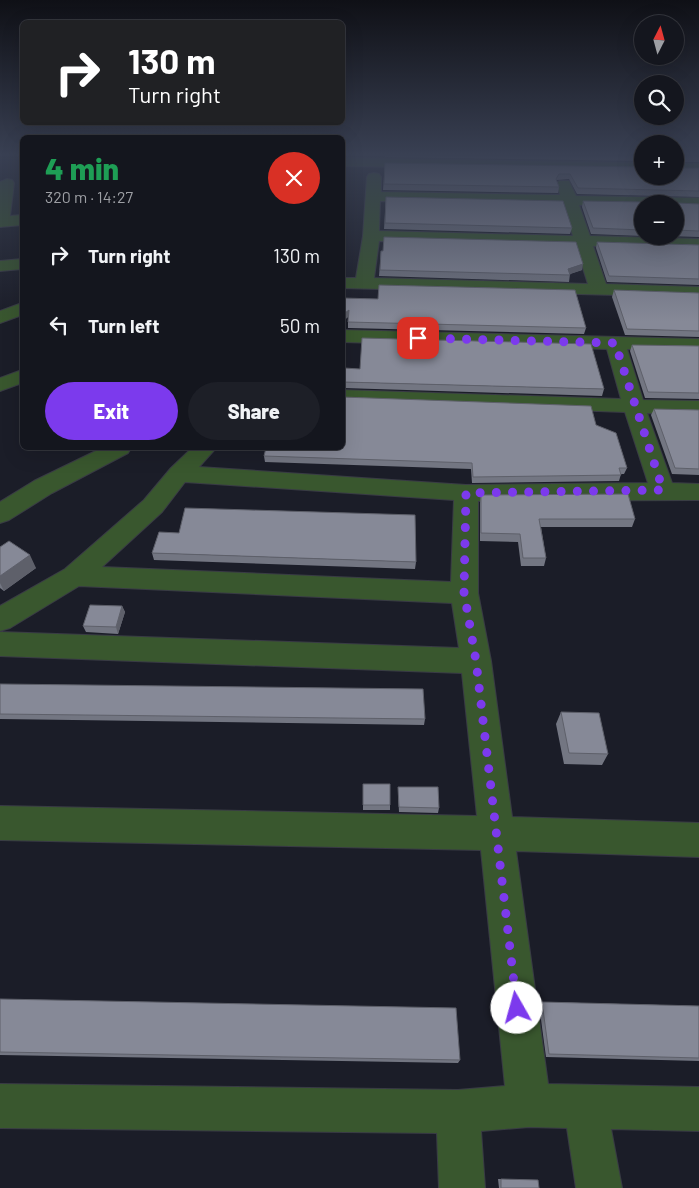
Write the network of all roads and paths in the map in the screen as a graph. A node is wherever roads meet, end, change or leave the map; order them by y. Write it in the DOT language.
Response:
graph roads {
  1 [pos="372,211"];
  2 [pos="574,211"];
  3 [pos="20,220"];
  4 [pos="1,222"];
  5 [pos="371,236"];
  6 [pos="584,242"];
  7 [pos="699,244"];
  8 [pos="20,264"];
  9 [pos="0,266"];
  10 [pos="345,283"];
  11 [pos="364,284"];
  12 [pos="599,290"];
  13 [pos="699,292"];
  14 [pos="20,310"];
  15 [pos="0,317"];
  16 [pos="348,340"];
  17 [pos="615,343"];
  18 [pos="699,345"];
  19 [pos="20,377"];
  20 [pos="0,385"];
  21 [pos="20,394"];
  22 [pos="345,396"];
  23 [pos="0,402"];
  24 [pos="634,407"];
  25 [pos="699,408"];
  26 [pos="116,450"];
  27 [pos="203,450"];
  28 [pos="178,474"];
  29 [pos="663,490"];
  30 [pos="699,492"];
  31 [pos="466,493"];
  32 [pos="0,514"];
  33 [pos="74,576"];
  34 [pos="464,592"];
  35 [pos="0,620"];
  36 [pos="0,644"];
  37 [pos="476,661"];
  38 [pos="0,823"];
  39 [pos="495,833"];
  40 [pos="699,840"];
  41 [pos="0,1106"];
  42 [pos="529,1106"];
  43 [pos="586,1107"];
  44 [pos="699,1109"];
  45 [pos="458,1112"];
  46 [pos="462,1188"];
  47 [pos="599,1188"];
  1 -- 5 [label="street"];
  2 -- 6 [label="street"];
  3 -- 4 [label="street"];
  5 -- 6 [label="street"];
  5 -- 11 [label="street"];
  6 -- 7 [label="street"];
  6 -- 12 [label="street"];
  8 -- 9 [label="street"];
  10 -- 11 [label="street"];
  11 -- 12 [label="street"];
  12 -- 13 [label="street"];
  14 -- 15 [label="street"];
  16 -- 17 [label="street"];
  17 -- 18 [label="street"];
  17 -- 24 [label="street"];
  19 -- 20 [label="street"];
  21 -- 23 [label="street"];
  22 -- 24 [label="street"];
  24 -- 25 [label="street"];
  24 -- 29 [label="street"];
  26 -- 32 [label="street"];
  27 -- 28 [label="street"];
  28 -- 31 [label="street"];
  28 -- 33 [label="street"];
  29 -- 30 [label="street"];
  29 -- 31 [label="street"];
  31 -- 34 [label="street"];
  33 -- 34 [label="street"];
  33 -- 35 [label="street"];
  34 -- 37 [label="street"];
  36 -- 37 [label="street"];
  37 -- 39 [label="street"];
  38 -- 39 [label="street"];
  39 -- 40 [label="street"];
  39 -- 42 [label="street"];
  41 -- 45 [label="street"];
  42 -- 43 [label="street"];
  42 -- 45 [label="street"];
  43 -- 44 [label="street"];
  43 -- 47 [label="street"];
  45 -- 46 [label="street"];
}
